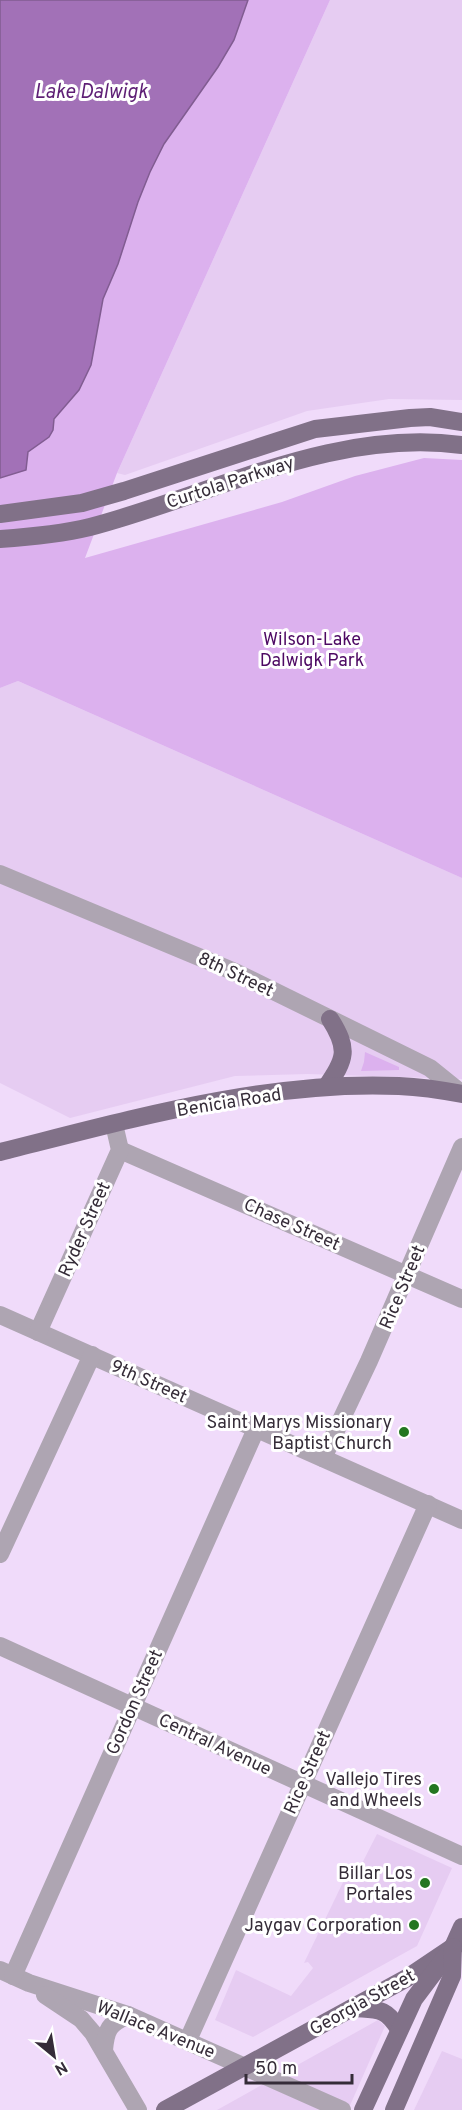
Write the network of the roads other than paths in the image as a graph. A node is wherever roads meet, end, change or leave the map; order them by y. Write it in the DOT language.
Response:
graph roads {
  1 [pos="462,422"];
  2 [pos="462,445"];
  3 [pos="0,514"];
  4 [pos="0,539"];
  5 [pos="0,874"];
  6 [pos="330,1019"];
  7 [pos="326,1087"];
  8 [pos="462,1093"];
  9 [pos="114,1124"];
  10 [pos="462,1147"];
  11 [pos="120,1150"];
  12 [pos="0,1152"];
  13 [pos="407,1275"];
  14 [pos="462,1299"];
  15 [pos="0,1315"];
  16 [pos="38,1332"];
  17 [pos="92,1355"];
  18 [pos="256,1429"];
  19 [pos="323,1458"];
  20 [pos="428,1504"];
  21 [pos="462,1520"];
  22 [pos="0,1554"];
  23 [pos="0,1646"];
  24 [pos="133,1706"];
  25 [pos="302,1784"];
  26 [pos="462,1856"];
  27 [pos="462,1927"];
  28 [pos="458,1944"];
  29 [pos="14,1977"];
  30 [pos="354,2008"];
  31 [pos="128,2014"];
  32 [pos="399,2029"];
  33 [pos="188,2040"];
  34 [pos="104,2050"];
  35 [pos="244,2067"];
  36 [pos="138,2110"];
  37 [pos="165,2110"];
  38 [pos="342,2110"];
  39 [pos="363,2110"];
  40 [pos="394,2110"];
  1 -- 3 [label="main road, Curtola Parkway"];
  2 -- 4 [label="main road, Curtola Parkway"];
  5 -- 6 [label="street, 8th Street"];
  6 -- 7 [label="main road"];
  6 -- 8 [label="street, 8th Street"];
  7 -- 8 [label="main road, Benicia Road"];
  7 -- 9 [label="main road, Benicia Road"];
  9 -- 11 [label="street"];
  9 -- 12 [label="main road, Benicia Road"];
  10 -- 13 [label="street, Rice Street"];
  11 -- 13 [label="street, Chase Street"];
  11 -- 16 [label="street, Ryder Street"];
  13 -- 14 [label="street, Chase Street"];
  13 -- 19 [label="street, Rice Street"];
  15 -- 16 [label="street, 9th Street"];
  16 -- 17 [label="street, 9th Street"];
  17 -- 18 [label="street, 9th Street"];
  17 -- 22 [label="street"];
  18 -- 19 [label="street, 9th Street"];
  18 -- 24 [label="street, Gordon Street"];
  19 -- 20 [label="street, 9th Street"];
  20 -- 21 [label="street, 9th Street"];
  20 -- 25 [label="street, Rice Street"];
  23 -- 24 [label="street, Central Avenue"];
  24 -- 25 [label="street, Central Avenue"];
  24 -- 29 [label="street, Gordon Street"];
  25 -- 26 [label="street, Central Avenue"];
  25 -- 33 [label="street, Rice Street"];
  27 -- 28 [label="main road"];
  28 -- 30 [label="main road, Georgia Street"];
  28 -- 32 [label="main road"];
  28 -- 40 [label="main road"];
  29 -- 31 [label="street, Wallace Avenue"];
  29 -- 34 [label="street"];
  30 -- 32 [label="main road"];
  30 -- 35 [label="main road, Georgia Street"];
  31 -- 33 [label="street, Wallace Avenue"];
  31 -- 34 [label="street"];
  32 -- 39 [label="main road"];
  33 -- 35 [label="street, Wallace Avenue"];
  34 -- 36 [label="street"];
  35 -- 37 [label="main road, Georgia Street"];
  35 -- 38 [label="street, Wallace Avenue"];
}
